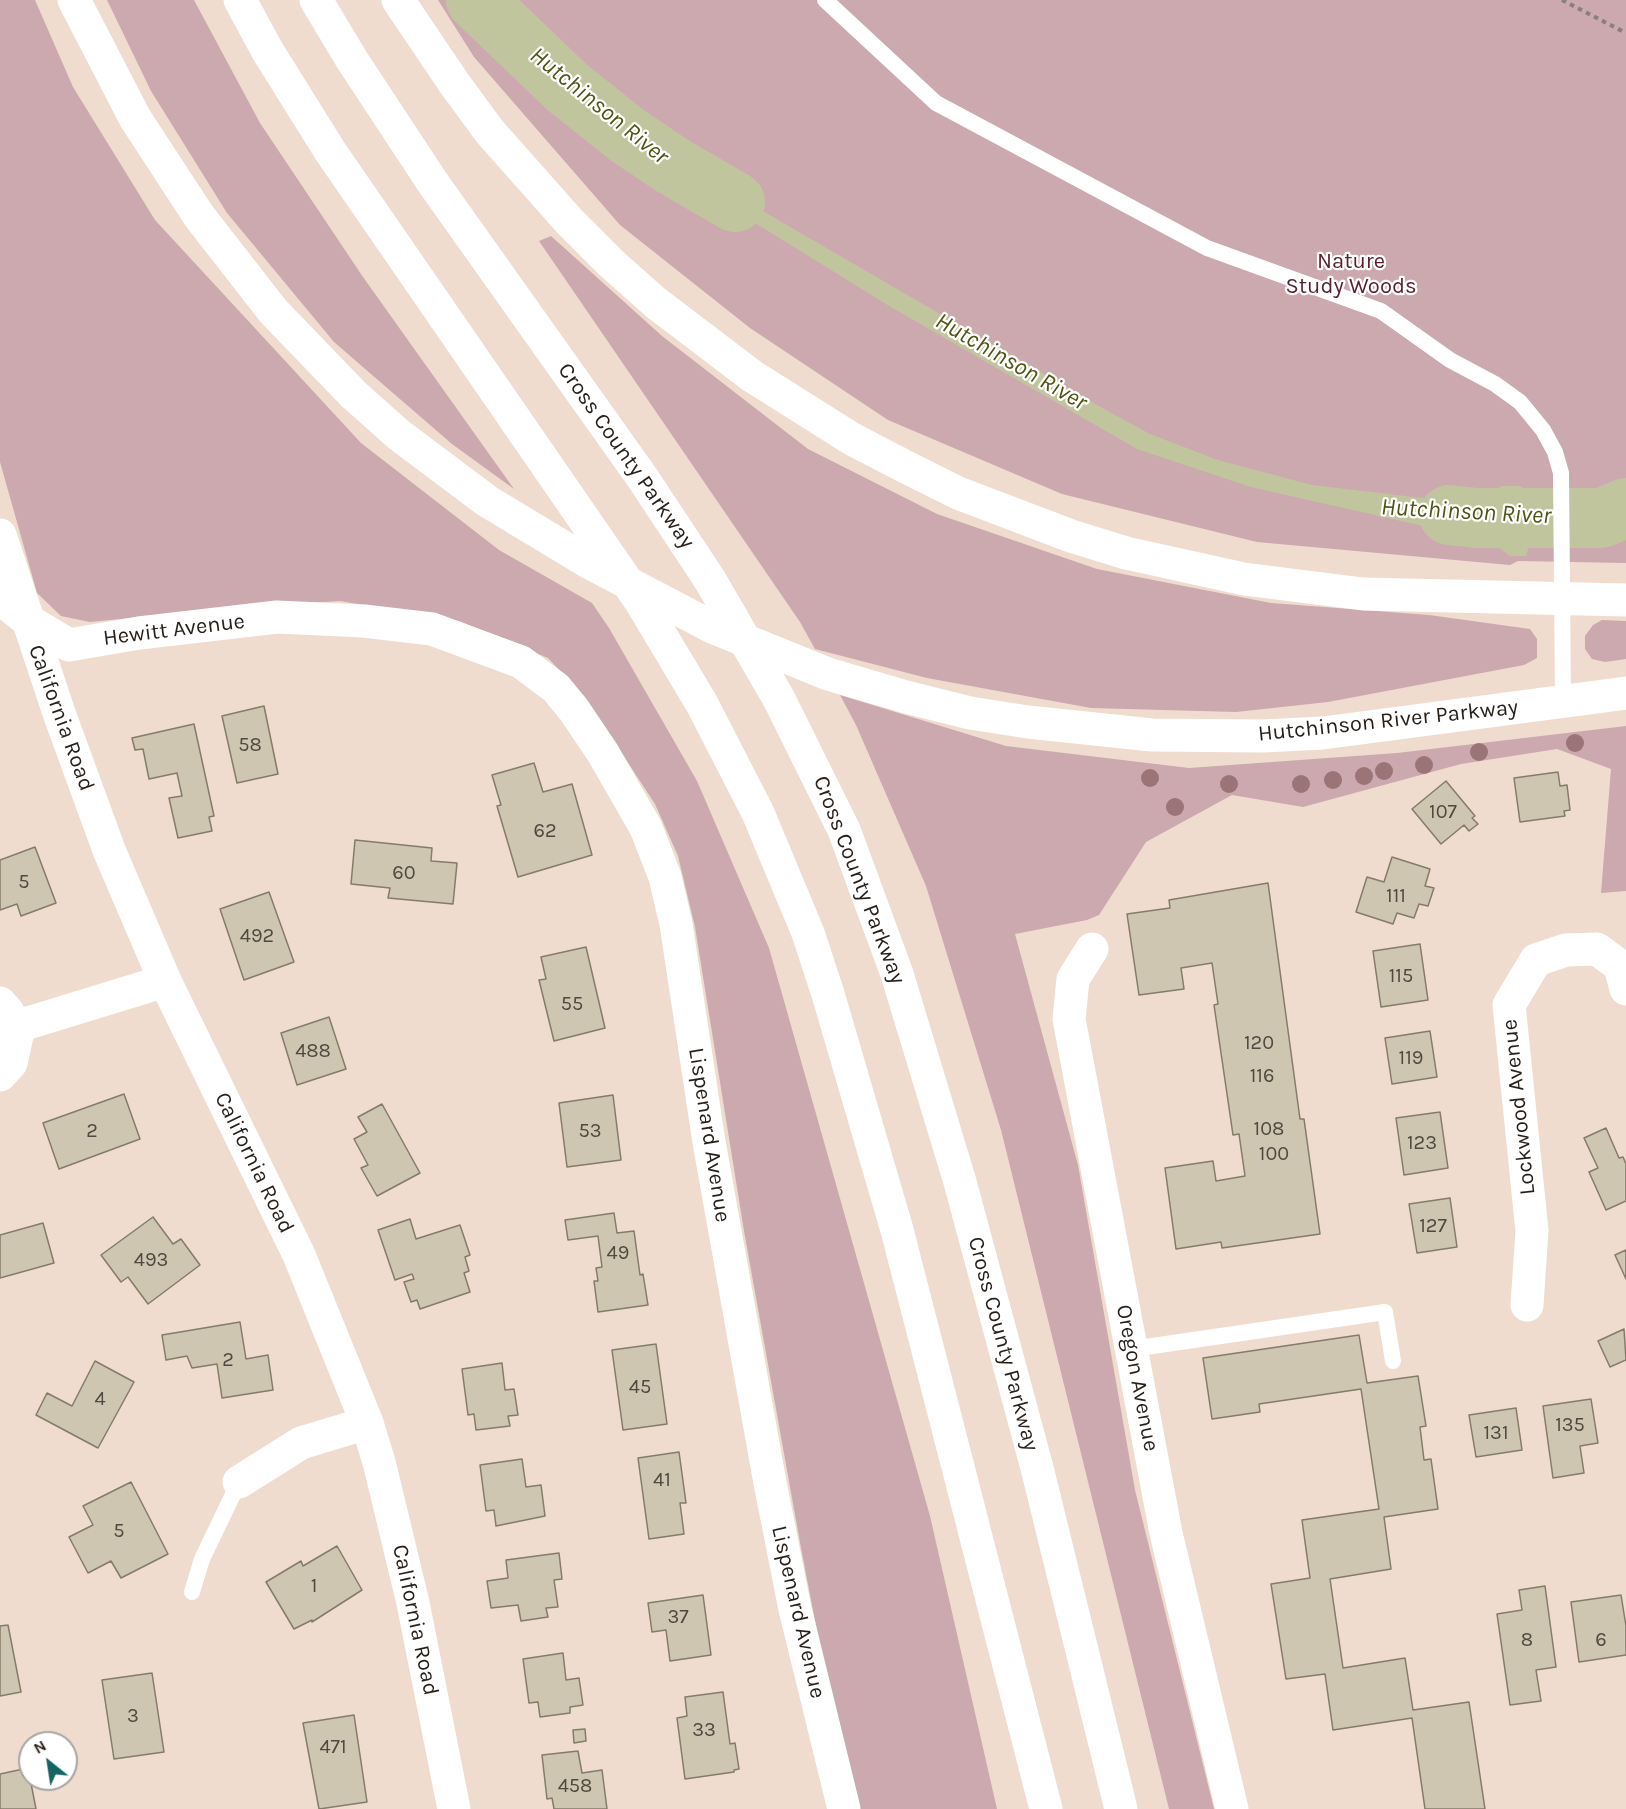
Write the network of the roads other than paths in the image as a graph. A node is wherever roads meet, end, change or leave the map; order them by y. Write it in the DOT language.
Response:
graph roads {
  1 [pos="74,0"];
  2 [pos="240,0"];
  3 [pos="316,0"];
  4 [pos="398,0"];
  5 [pos="825,0"];
  6 [pos="0,535"];
  7 [pos="0,598"];
  8 [pos="1561,600"];
  9 [pos="1626,600"];
  10 [pos="27,620"];
  11 [pos="364,621"];
  12 [pos="1626,693"];
  13 [pos="1563,702"];
  14 [pos="1092,949"];
  15 [pos="165,981"];
  16 [pos="1626,989"];
  17 [pos="8,1015"];
  18 [pos="0,1075"];
  19 [pos="1527,1305"];
  20 [pos="1132,1349"];
  21 [pos="1393,1361"];
  22 [pos="367,1423"];
  23 [pos="238,1482"];
  24 [pos="192,1592"];
  25 [pos="454,1809"];
  26 [pos="844,1809"];
  27 [pos="1046,1809"];
  28 [pos="1121,1809"];
  29 [pos="1232,1809"];
  1 -- 13 [label="main road, Hutchinson River Parkway"];
  2 -- 27 [label="main road"];
  3 -- 28 [label="main road, Cross County Parkway"];
  4 -- 8 [label="main road"];
  5 -- 8 [label="lane"];
  6 -- 10 [label="main road, California Road"];
  7 -- 10 [label="main road, Hewitt Avenue"];
  8 -- 9 [label="main road"];
  8 -- 13 [label="lane"];
  10 -- 11 [label="main road, Hewitt Avenue"];
  10 -- 15 [label="main road, California Road"];
  11 -- 26 [label="main road, Lispenard Avenue"];
  12 -- 13 [label="main road, Hutchinson River Parkway"];
  14 -- 20 [label="main road, Oregon Avenue"];
  15 -- 17 [label="main road"];
  15 -- 22 [label="main road, California Road"];
  16 -- 19 [label="main road, Lockwood Avenue"];
  17 -- 18 [label="main road"];
  20 -- 21 [label="lane"];
  20 -- 29 [label="main road, Oregon Avenue"];
  22 -- 23 [label="main road"];
  22 -- 25 [label="main road, California Road"];
  23 -- 24 [label="lane"];
}
